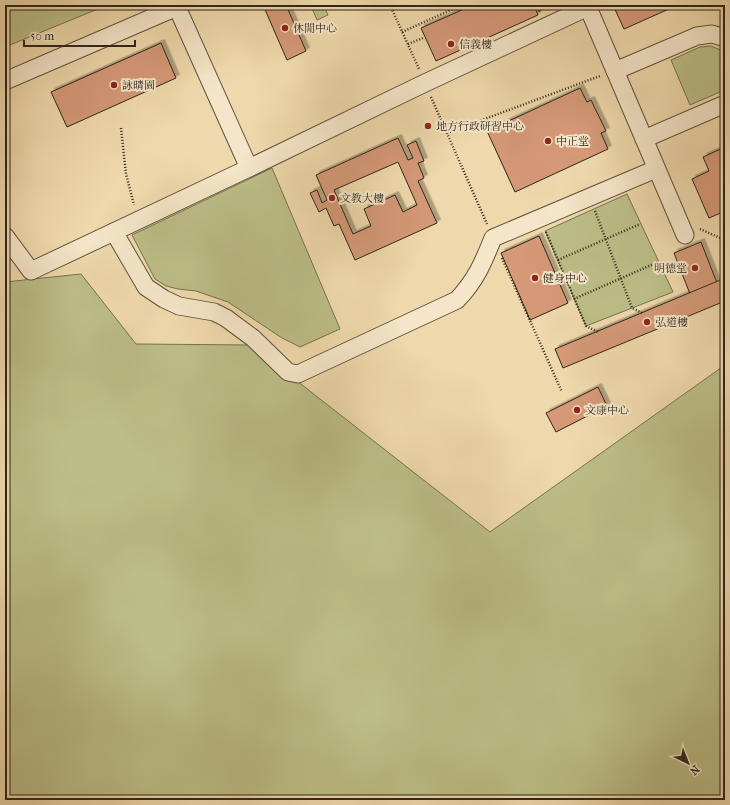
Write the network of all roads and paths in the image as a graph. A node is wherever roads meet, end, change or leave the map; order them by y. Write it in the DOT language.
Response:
graph roads {
  1 [pos="113,5"];
  2 [pos="122,5"];
  3 [pos="390,5"];
  4 [pos="462,5"];
  5 [pos="177,6"];
  6 [pos="588,6"];
  7 [pos="402,32"];
  8 [pos="423,38"];
  9 [pos="725,38"];
  10 [pos="408,44"];
  11 [pos="615,71"];
  12 [pos="5,81"];
  13 [pos="425,83"];
  14 [pos="725,104"];
  15 [pos="121,128"];
  16 [pos="447,133"];
  17 [pos="644,138"];
  18 [pos="249,168"];
  19 [pos="656,169"];
  20 [pos="590,197"];
  21 [pos="540,219"];
  22 [pos="136,221"];
  23 [pos="640,224"];
  24 [pos="682,229"];
  25 [pos="114,232"];
  26 [pos="5,236"];
  27 [pos="493,238"];
  28 [pos="606,239"];
  29 [pos="725,240"];
  30 [pos="558,260"];
  31 [pos="658,262"];
  32 [pos="620,278"];
  33 [pos="574,299"];
  34 [pos="642,313"];
  35 [pos="598,332"];
  36 [pos="562,392"];
  1 -- 2 [label="path"];
  3 -- 7 [label="path"];
  4 -- 7 [label="path"];
  5 -- 12 [label="lane"];
  5 -- 18 [label="lane"];
  6 -- 11 [label="lane"];
  6 -- 13 [label="lane"];
  7 -- 10 [label="path"];
  8 -- 10 [label="path"];
  9 -- 11 [label="lane"];
  10 -- 13 [label="path"];
  11 -- 16 [label="path"];
  11 -- 17 [label="lane"];
  13 -- 16 [label="path"];
  13 -- 18 [label="lane"];
  14 -- 17 [label="lane"];
  15 -- 22 [label="path"];
  16 -- 27 [label="path"];
  17 -- 19 [label="lane"];
  18 -- 22 [label="lane"];
  19 -- 20 [label="lane"];
  19 -- 24 [label="lane"];
  20 -- 21 [label="lane"];
  20 -- 28 [label="path"];
  21 -- 27 [label="lane"];
  21 -- 30 [label="path"];
  22 -- 25 [label="lane"];
  23 -- 28 [label="path"];
  24 -- 29 [label="path"];
  25 -- 26 [label="lane"];
  25 -- 27 [label="lane"];
  27 -- 36 [label="path"];
  28 -- 30 [label="path"];
  28 -- 32 [label="path"];
  30 -- 33 [label="path"];
  31 -- 32 [label="path"];
  32 -- 33 [label="path"];
  32 -- 34 [label="path"];
  33 -- 35 [label="path"];
}
